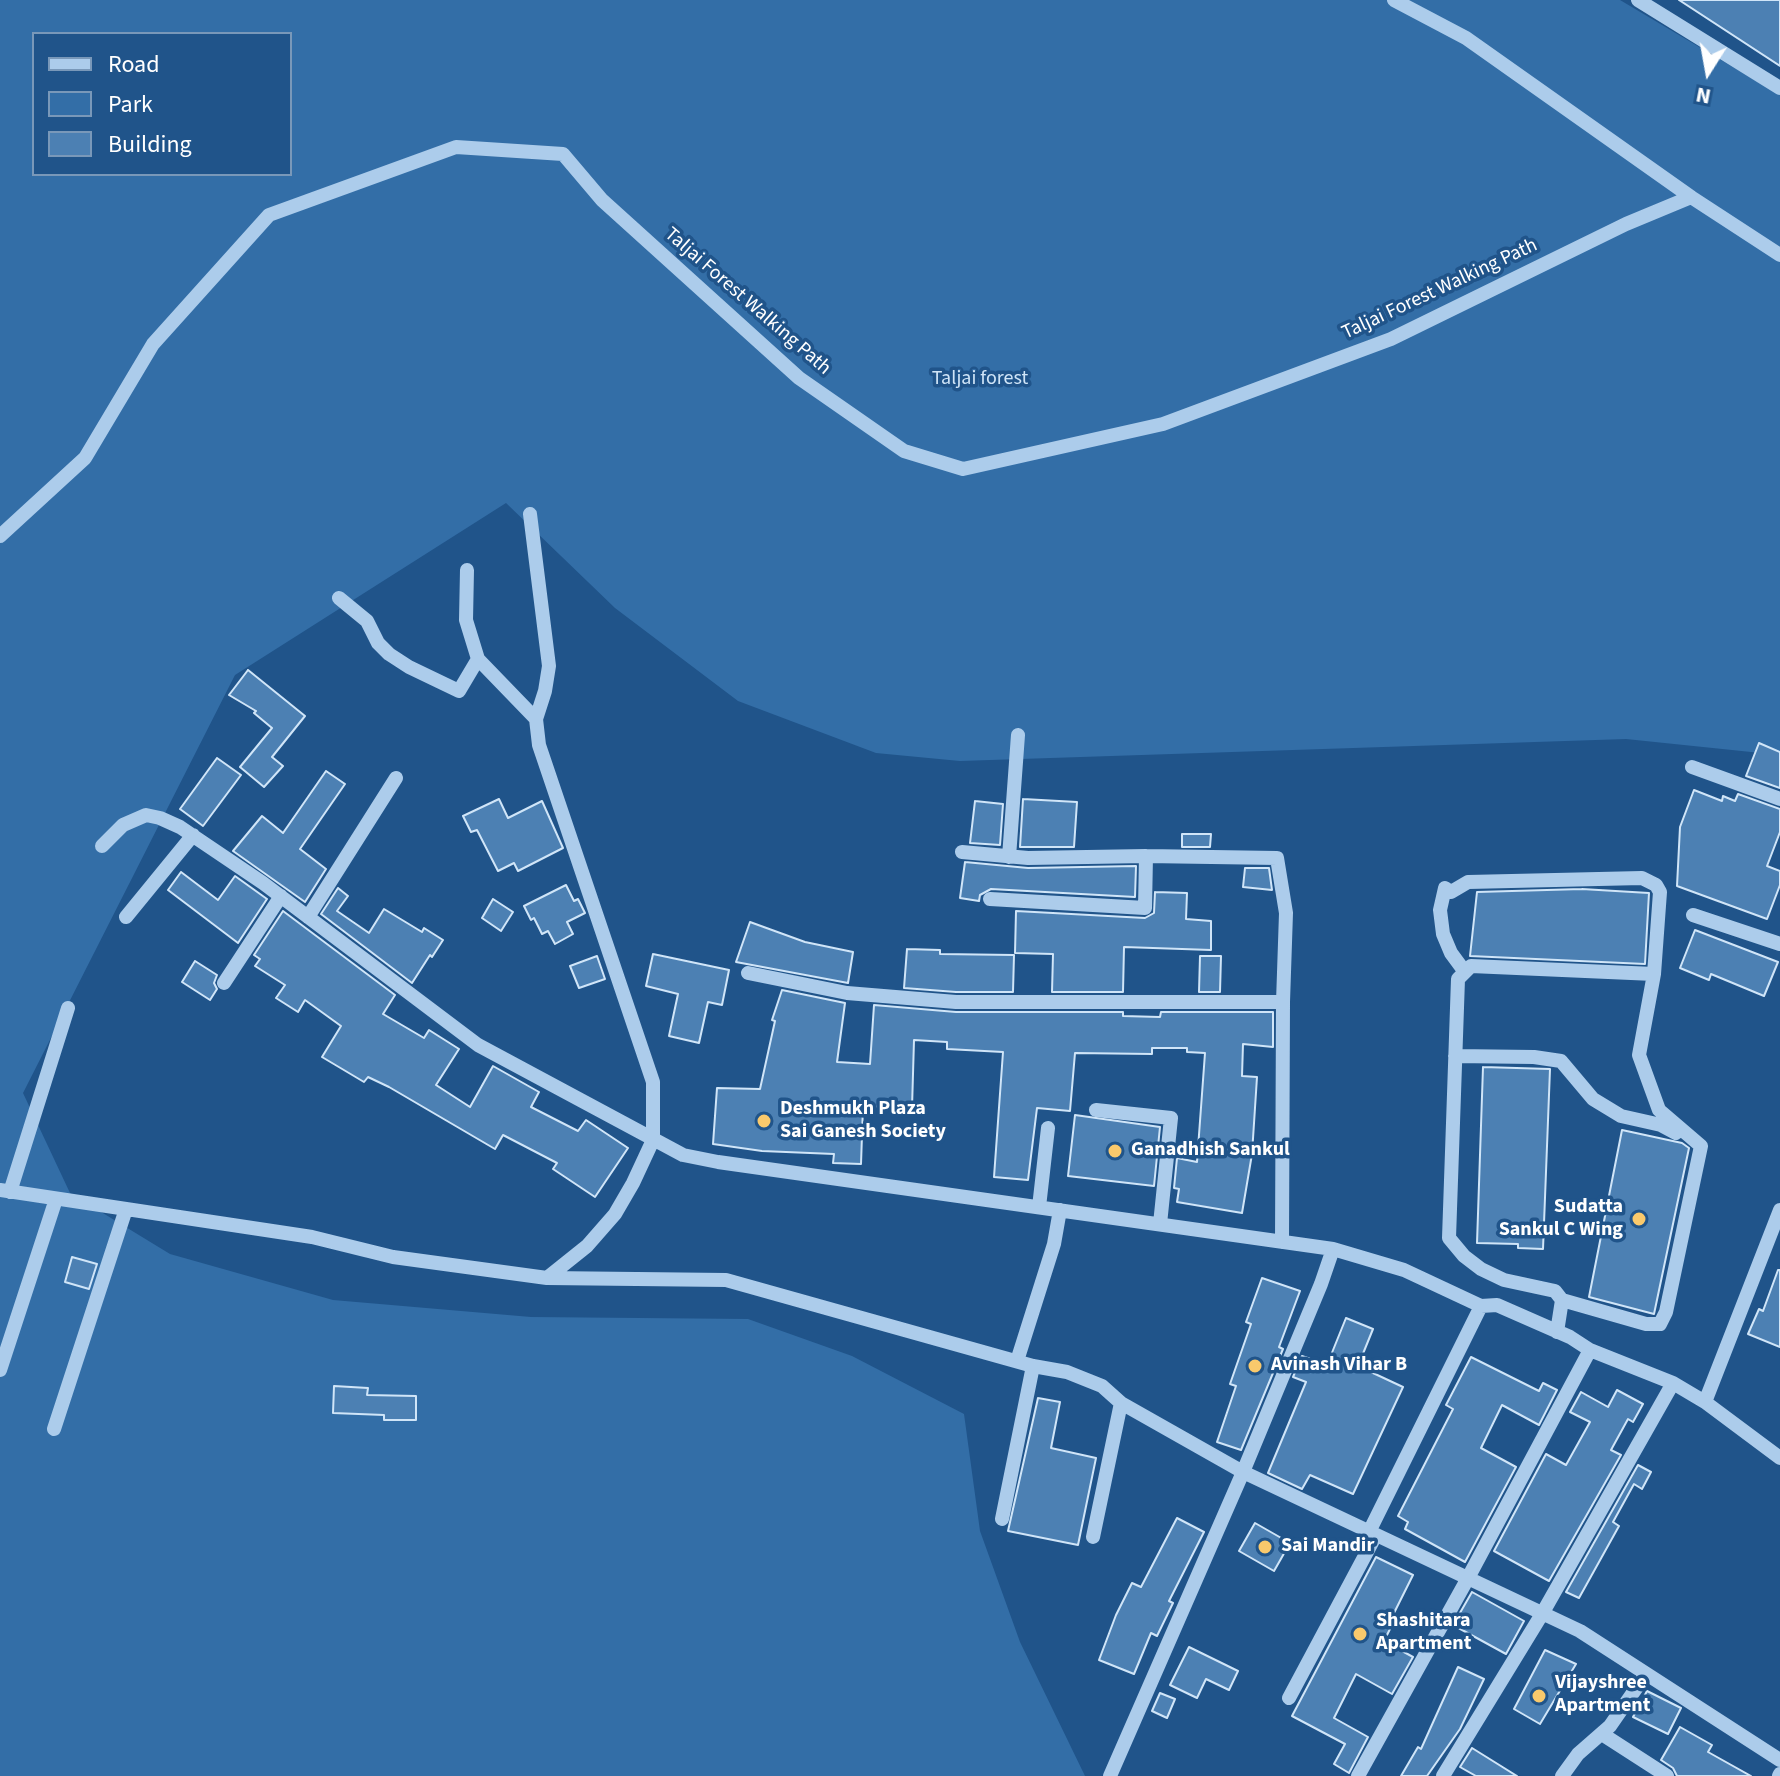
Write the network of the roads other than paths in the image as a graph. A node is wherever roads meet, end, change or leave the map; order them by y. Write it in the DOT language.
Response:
graph roads {
  1 [pos="1394,0"];
  2 [pos="1638,0"];
  3 [pos="1780,88"];
  4 [pos="1691,197"];
  5 [pos="1780,255"];
  6 [pos="530,514"];
  7 [pos="0,536"];
  8 [pos="467,570"];
  9 [pos="339,598"];
  10 [pos="478,659"];
  11 [pos="536,719"];
  12 [pos="1018,735"];
  13 [pos="1692,767"];
  14 [pos="396,778"];
  15 [pos="1780,799"];
  16 [pos="193,835"];
  17 [pos="102,846"];
  18 [pos="962,852"];
  19 [pos="1146,856"];
  20 [pos="1009,857"];
  21 [pos="281,896"];
  22 [pos="990,899"];
  23 [pos="1693,915"];
  24 [pos="126,917"];
  25 [pos="308,917"];
  26 [pos="1780,944"];
  27 [pos="1465,972"];
  28 [pos="748,973"];
  29 [pos="1654,974"];
  30 [pos="224,983"];
  31 [pos="1283,1002"];
  32 [pos="68,1008"];
  33 [pos="1455,1056"];
  34 [pos="1096,1110"];
  35 [pos="1048,1128"];
  36 [pos="653,1140"];
  37 [pos="1701,1146"];
  38 [pos="5,1191"];
  39 [pos="56,1199"];
  40 [pos="1039,1207"];
  41 [pos="126,1209"];
  42 [pos="1780,1210"];
  43 [pos="1059,1217"];
  44 [pos="1160,1224"];
  45 [pos="1282,1242"];
  46 [pos="1333,1249"];
  47 [pos="547,1278"];
  48 [pos="1562,1300"];
  49 [pos="1481,1306"];
  50 [pos="1557,1332"];
  51 [pos="1587,1355"];
  52 [pos="1017,1361"];
  53 [pos="1033,1366"];
  54 [pos="0,1370"];
  55 [pos="1673,1383"];
  56 [pos="1705,1402"];
  57 [pos="1121,1403"];
  58 [pos="54,1429"];
  59 [pos="1780,1458"];
  60 [pos="1243,1472"];
  61 [pos="1002,1519"];
  62 [pos="1373,1533"];
  63 [pos="1093,1537"];
  64 [pos="1468,1578"];
  65 [pos="1542,1614"];
  66 [pos="1646,1674"];
  67 [pos="1289,1698"];
  68 [pos="1602,1734"];
  69 [pos="1780,1760"];
  70 [pos="1110,1776"];
  71 [pos="1358,1776"];
  72 [pos="1443,1776"];
  73 [pos="1562,1776"];
  74 [pos="1667,1776"];
  1 -- 4 [label="street"];
  2 -- 3 [label="street"];
  4 -- 5 [label="street"];
  4 -- 7 [label="street, Taljai Forest Walking Path"];
  6 -- 11 [label="street"];
  8 -- 10 [label="street"];
  9 -- 10 [label="street"];
  10 -- 11 [label="street"];
  11 -- 36 [label="street"];
  12 -- 20 [label="street"];
  13 -- 15 [label="street"];
  14 -- 25 [label="street"];
  16 -- 17 [label="street"];
  16 -- 21 [label="street"];
  16 -- 24 [label="street"];
  18 -- 20 [label="street"];
  19 -- 20 [label="street"];
  19 -- 22 [label="street"];
  19 -- 31 [label="street"];
  21 -- 25 [label="street"];
  21 -- 30 [label="street"];
  23 -- 26 [label="street"];
  25 -- 36 [label="street"];
  27 -- 29 [label="street"];
  27 -- 29 [label="street"];
  27 -- 33 [label="street"];
  28 -- 31 [label="street"];
  29 -- 37 [label="street"];
  31 -- 45 [label="street"];
  32 -- 38 [label="street"];
  33 -- 37 [label="street"];
  33 -- 48 [label="street"];
  34 -- 44 [label="street"];
  35 -- 40 [label="street"];
  36 -- 40 [label="street"];
  36 -- 47 [label="street"];
  37 -- 48 [label="street"];
  38 -- 39 [label="street"];
  39 -- 41 [label="street"];
  39 -- 54 [label="street"];
  40 -- 43 [label="street"];
  41 -- 47 [label="street"];
  41 -- 58 [label="street"];
  42 -- 56 [label="street"];
  43 -- 44 [label="street"];
  43 -- 52 [label="street"];
  44 -- 45 [label="street"];
  45 -- 46 [label="street"];
  46 -- 49 [label="street"];
  46 -- 60 [label="street"];
  47 -- 52 [label="street"];
  48 -- 50 [label="street"];
  49 -- 50 [label="street"];
  49 -- 62 [label="street"];
  50 -- 51 [label="street"];
  51 -- 55 [label="street"];
  51 -- 64 [label="street"];
  52 -- 53 [label="street"];
  53 -- 57 [label="street"];
  53 -- 61 [label="street"];
  55 -- 56 [label="street"];
  55 -- 65 [label="street"];
  56 -- 59 [label="street"];
  57 -- 60 [label="street"];
  57 -- 63 [label="street"];
  60 -- 62 [label="street"];
  60 -- 70 [label="street"];
  62 -- 64 [label="street"];
  62 -- 67 [label="street"];
  64 -- 65 [label="street"];
  64 -- 71 [label="street"];
  65 -- 66 [label="street"];
  65 -- 72 [label="street"];
  66 -- 68 [label="street"];
  66 -- 69 [label="street"];
  68 -- 73 [label="street"];
  68 -- 74 [label="street"];
}
